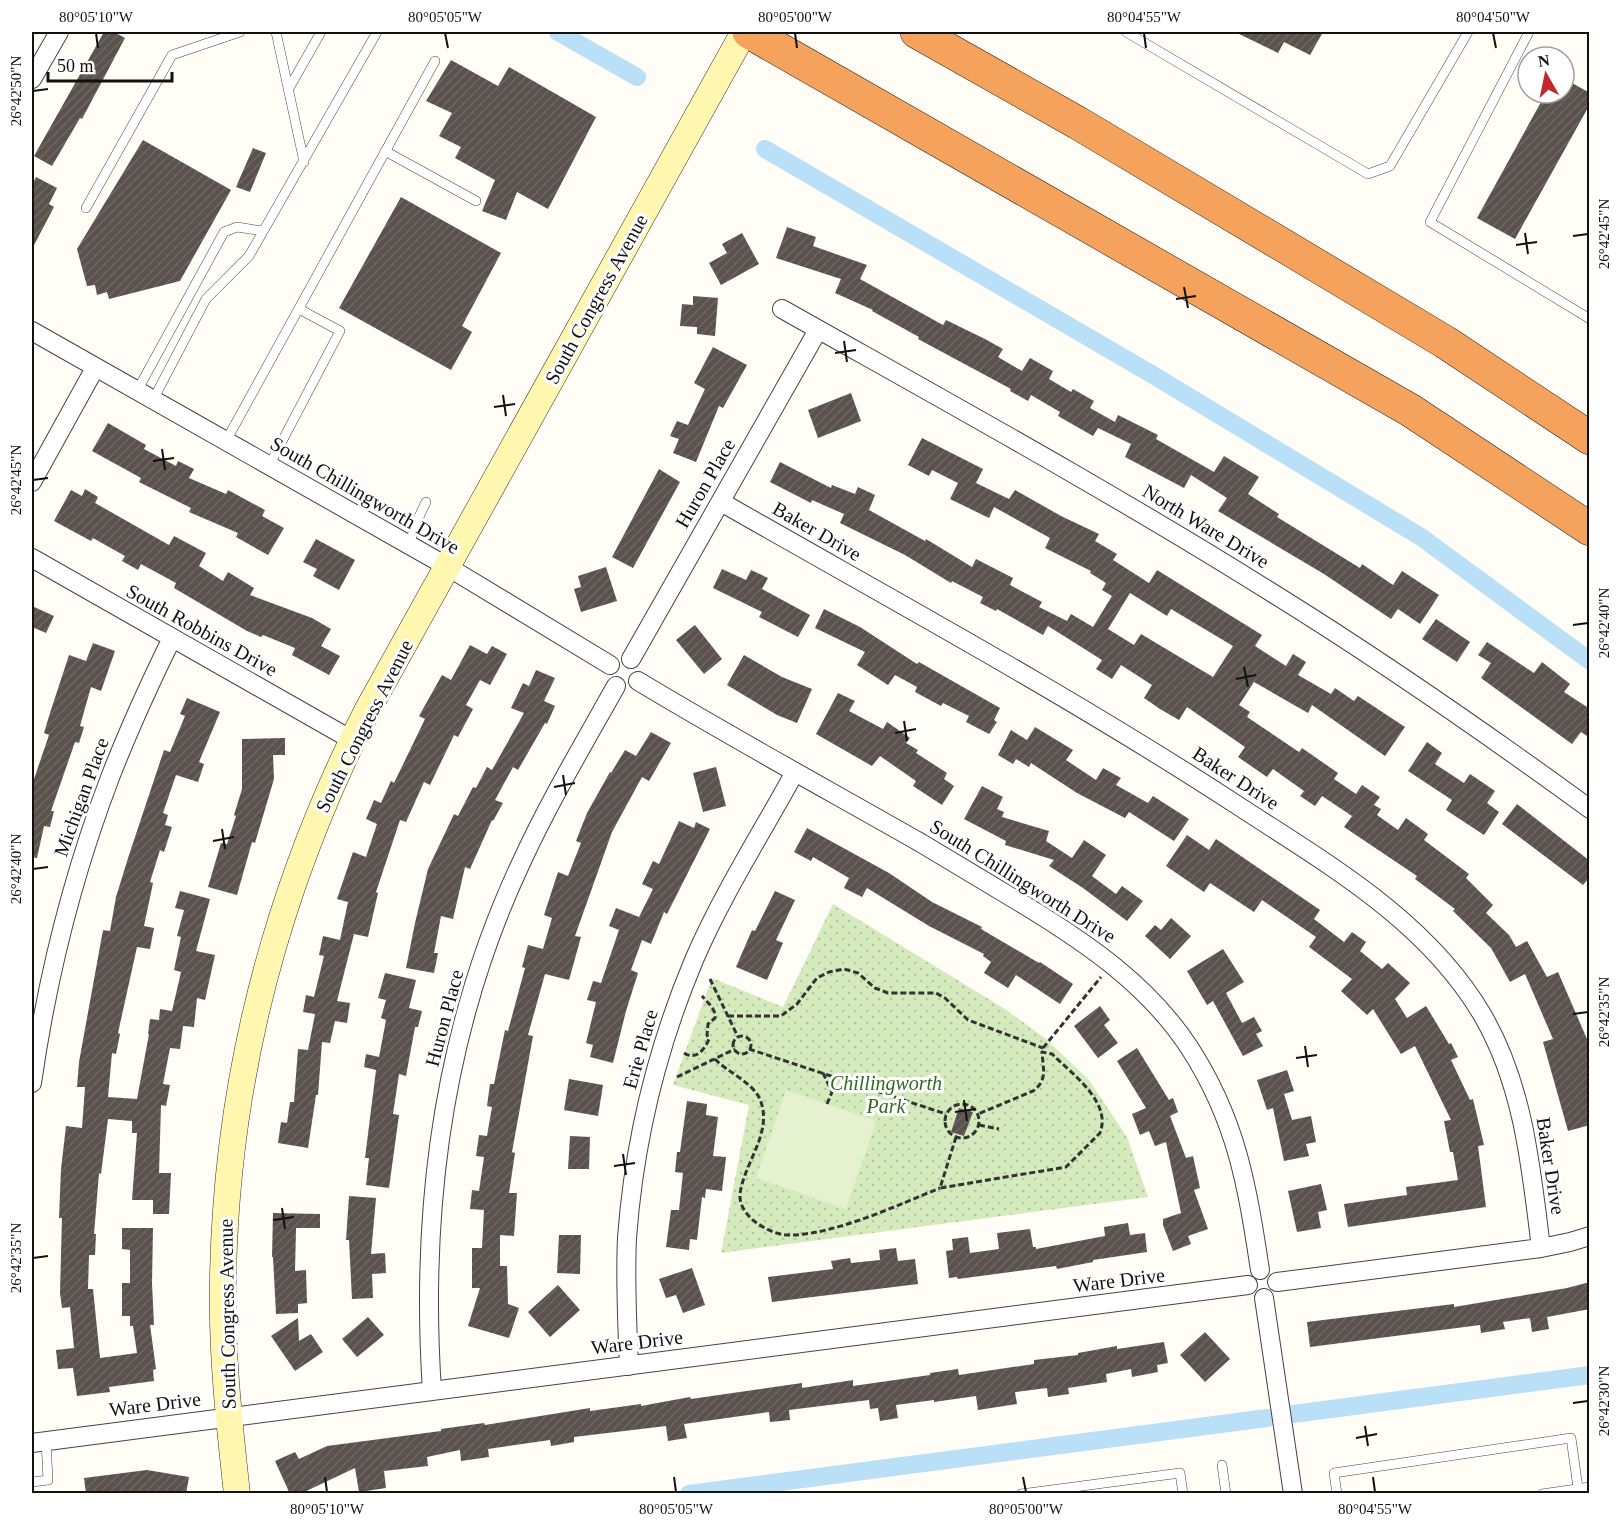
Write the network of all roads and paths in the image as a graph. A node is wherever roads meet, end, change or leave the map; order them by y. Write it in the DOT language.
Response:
graph roads {
  1 [pos="59,32"];
  2 [pos="240,32"];
  3 [pos="276,32"];
  4 [pos="321,32"];
  5 [pos="377,32"];
  6 [pos="746,32"];
  7 [pos="917,32"];
  8 [pos="1126,32"];
  9 [pos="1468,32"];
  10 [pos="1529,32"];
  11 [pos="435,61"];
  12 [pos="32,79"];
  13 [pos="288,90"];
  14 [pos="385,151"];
  15 [pos="304,162"];
  16 [pos="476,201"];
  17 [pos="86,208"];
  18 [pos="262,231"];
  19 [pos="299,309"];
  20 [pos="782,309"];
  21 [pos="1590,319"];
  22 [pos="818,330"];
  23 [pos="32,332"];
  24 [pos="96,368"];
  25 [pos="145,396"];
  26 [pos="1590,438"];
  27 [pos="226,441"];
  28 [pos="269,466"];
  29 [pos="32,482"];
  30 [pos="426,502"];
  31 [pos="721,502"];
  32 [pos="1590,529"];
  33 [pos="409,545"];
  34 [pos="32,558"];
  35 [pos="448,567"];
  36 [pos="172,638"];
  37 [pos="631,659"];
  38 [pos="610,665"];
  39 [pos="638,681"];
  40 [pos="616,686"];
  41 [pos="352,740"];
  42 [pos="795,772"];
  43 [pos="1590,809"];
  44 [pos="1101,977"];
  45 [pos="710,979"];
  46 [pos="702,996"];
  47 [pos="728,1016"];
  48 [pos="738,1037"];
  49 [pos="735,1049"];
  50 [pos="749,1049"];
  51 [pos="1042,1050"];
  52 [pos="684,1053"];
  53 [pos="715,1059"];
  54 [pos="823,1073"];
  55 [pos="677,1077"];
  56 [pos="849,1082"];
  57 [pos="32,1083"];
  58 [pos="832,1092"];
  59 [pos="827,1104"];
  60 [pos="946,1114"];
  61 [pos="978,1114"];
  62 [pos="979,1125"];
  63 [pos="999,1130"];
  64 [pos="956,1137"];
  65 [pos="939,1188"];
  66 [pos="1590,1236"];
  67 [pos="1541,1248"];
  68 [pos="1260,1270"];
  69 [pos="1277,1282"];
  70 [pos="1248,1285"];
  71 [pos="1264,1298"];
  72 [pos="629,1366"];
  73 [pos="432,1391"];
  74 [pos="229,1417"];
  75 [pos="39,1442"];
  76 [pos="1221,1464"];
  77 [pos="34,1482"];
  78 [pos="1590,1486"];
  79 [pos="1578,1488"];
  80 [pos="1546,1493"];
  81 [pos="38,1494"];
  82 [pos="237,1494"];
  83 [pos="1021,1494"];
  84 [pos="1183,1494"];
  85 [pos="1226,1494"];
  86 [pos="1293,1494"];
  87 [pos="1337,1494"];
  1 -- 12 [label="street"];
  2 -- 17 [label="lane"];
  3 -- 13 [label="lane"];
  4 -- 13 [label="lane"];
  5 -- 15 [label="lane"];
  6 -- 32 [label="highway"];
  6 -- 35 [label="street, South Congress Avenue"];
  7 -- 26 [label="highway"];
  8 -- 9 [label="lane"];
  10 -- 21 [label="lane"];
  11 -- 14 [label="lane"];
  13 -- 15 [label="lane"];
  14 -- 16 [label="lane"];
  14 -- 19 [label="lane"];
  15 -- 18 [label="lane"];
  18 -- 25 [label="lane"];
  18 -- 25 [label="lane"];
  19 -- 27 [label="lane"];
  19 -- 28 [label="lane"];
  20 -- 22 [label="street, North Ware Drive"];
  22 -- 31 [label="street, Huron Place"];
  22 -- 43 [label="street, North Ware Drive"];
  23 -- 24 [label="street, South Chillingworth Drive"];
  24 -- 25 [label="street, South Chillingworth Drive"];
  24 -- 29 [label="street"];
  25 -- 27 [label="street, South Chillingworth Drive"];
  27 -- 28 [label="street, South Chillingworth Drive"];
  28 -- 33 [label="street, South Chillingworth Drive"];
  30 -- 33 [label="lane"];
  31 -- 37 [label="street, Huron Place"];
  31 -- 67 [label="street, Baker Drive"];
  33 -- 35 [label="street, South Chillingworth Drive"];
  34 -- 36 [label="street, South Robbins Drive"];
  35 -- 38 [label="street, South Chillingworth Drive"];
  35 -- 41 [label="street, South Congress Avenue"];
  36 -- 41 [label="street, South Robbins Drive"];
  36 -- 57 [label="street, Michigan Place"];
  37 -- 38 [label="street"];
  37 -- 39 [label="street"];
  38 -- 40 [label="street"];
  39 -- 40 [label="street"];
  39 -- 42 [label="street, South Chillingworth Drive"];
  40 -- 73 [label="street, Huron Place"];
  41 -- 74 [label="street, South Congress Avenue"];
  42 -- 68 [label="street, South Chillingworth Drive"];
  42 -- 72 [label="street, Erie Place"];
  44 -- 51 [label="path"];
  45 -- 47 [label="path"];
  46 -- 52 [label="path"];
  47 -- 48 [label="path"];
  47 -- 51 [label="path"];
  48 -- 49 [label="path"];
  48 -- 50 [label="path"];
  49 -- 50 [label="path"];
  49 -- 53 [label="path"];
  50 -- 54 [label="path"];
  51 -- 61 [label="path"];
  51 -- 65 [label="path"];
  53 -- 55 [label="path"];
  53 -- 65 [label="path"];
  54 -- 56 [label="path"];
  54 -- 58 [label="path"];
  56 -- 58 [label="path"];
  56 -- 60 [label="path"];
  58 -- 59 [label="path"];
  60 -- 61 [label="path"];
  60 -- 64 [label="path"];
  61 -- 62 [label="path"];
  62 -- 63 [label="path"];
  62 -- 64 [label="path"];
  64 -- 65 [label="path"];
  66 -- 67 [label="street"];
  67 -- 69 [label="street"];
  68 -- 69 [label="street"];
  68 -- 70 [label="street"];
  69 -- 71 [label="street"];
  70 -- 71 [label="street"];
  70 -- 72 [label="street, Ware Drive"];
  71 -- 86 [label="street"];
  72 -- 73 [label="street, Ware Drive"];
  73 -- 74 [label="street, Ware Drive"];
  74 -- 75 [label="street, Ware Drive"];
  74 -- 82 [label="street, South Congress Avenue"];
  75 -- 77 [label="lane"];
  76 -- 85 [label="lane"];
  77 -- 81 [label="lane"];
  78 -- 79 [label="lane"];
  79 -- 80 [label="lane"];
  79 -- 87 [label="lane"];
  83 -- 84 [label="lane"];
}
